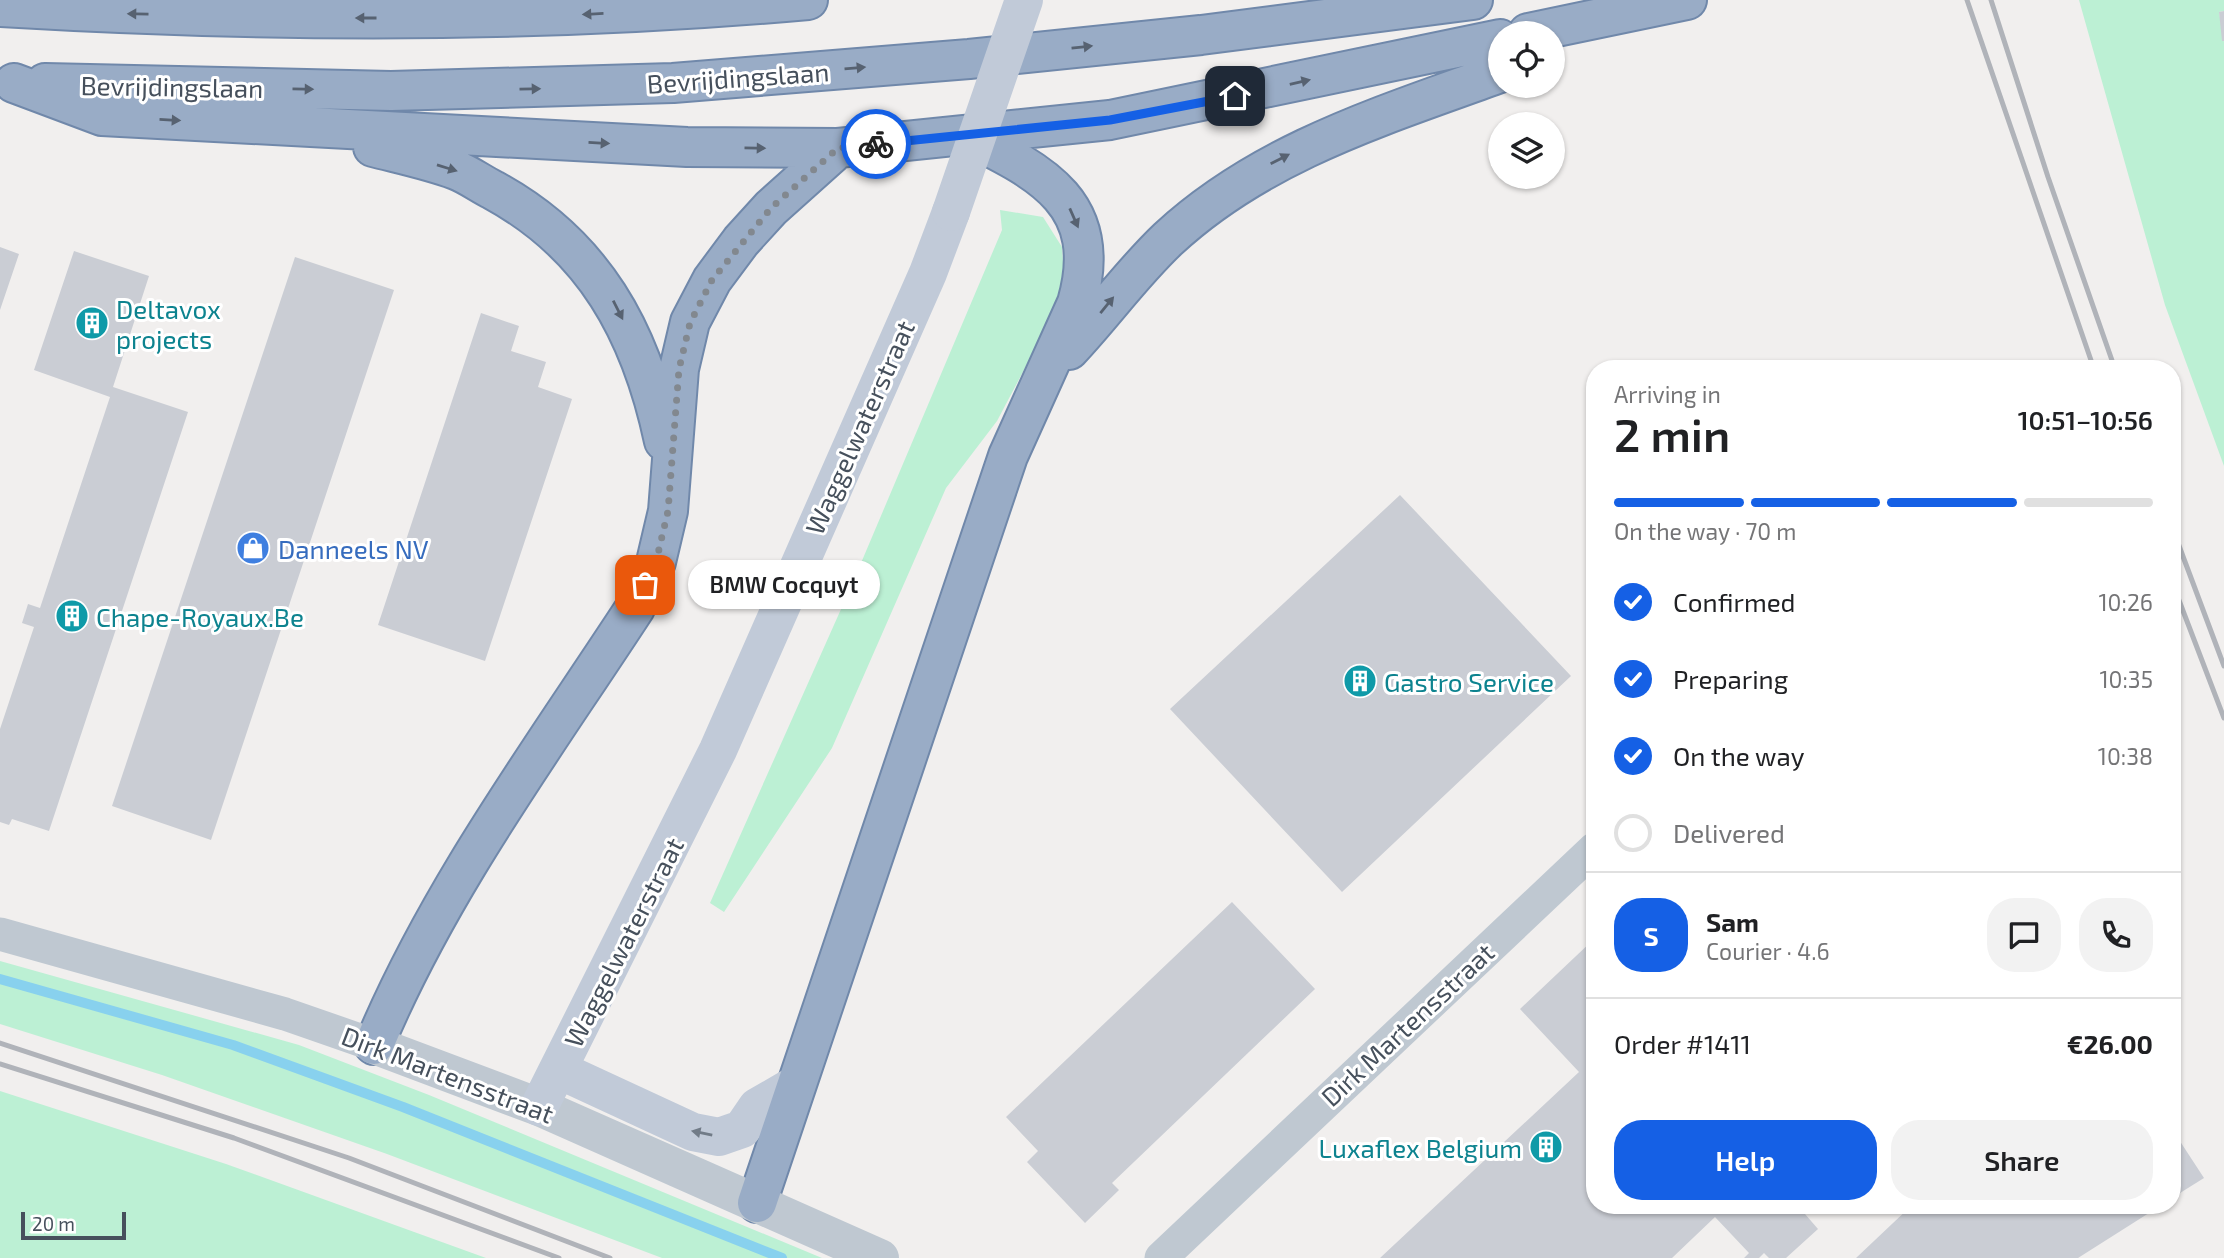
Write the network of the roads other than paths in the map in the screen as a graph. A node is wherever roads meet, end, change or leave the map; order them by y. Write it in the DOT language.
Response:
graph roads {
  1 [pos="808,0"];
  2 [pos="1024,0"];
  3 [pos="1473,0"];
  4 [pos="1681,1"];
  5 [pos="0,7"];
  6 [pos="1565,25"];
  7 [pos="1488,41"];
  8 [pos="1565,49"];
  9 [pos="1488,77"];
  10 [pos="7,82"];
  11 [pos="311,129"];
  12 [pos="967,135"];
  13 [pos="838,148"];
  14 [pos="1045,374"];
  15 [pos="670,469"];
  16 [pos="1586,857"];
  17 [pos="0,934"];
  18 [pos="374,1045"];
  19 [pos="559,1070"];
  20 [pos="794,1085"];
  21 [pos="539,1107"];
  22 [pos="757,1203"];
  23 [pos="880,1258"];
  24 [pos="1161,1258"];
  1 -- 5 [label="highway, one-way"];
  2 -- 19 [label="main road, Waggelwaterstraat, bridge"];
  10 -- 3 [label="highway, Bevrijdingslaan, one-way"];
  4 -- 6 [label="highway"];
  4 -- 8 [label="highway"];
  12 -- 7 [label="highway, one-way"];
  14 -- 9 [label="highway, one-way"];
  10 -- 11 [label="highway, one-way"];
  11 -- 13 [label="highway, one-way"];
  11 -- 15 [label="highway, one-way"];
  12 -- 13 [label="highway"];
  12 -- 14 [label="highway, one-way"];
  13 -- 15 [label="highway"];
  14 -- 20 [label="highway"];
  15 -- 18 [label="highway"];
  16 -- 24 [label="street, Dirk Martensstraat"];
  17 -- 18 [label="street, Dirk Martensstraat"];
  18 -- 21 [label="street, Dirk Martensstraat"];
  20 -- 19 [label="main road, one-way"];
  19 -- 21 [label="main road, Waggelwaterstraat"];
  20 -- 22 [label="highway"];
  21 -- 22 [label="street, Dirk Martensstraat"];
  22 -- 23 [label="street, Dirk Martensstraat"];
}
